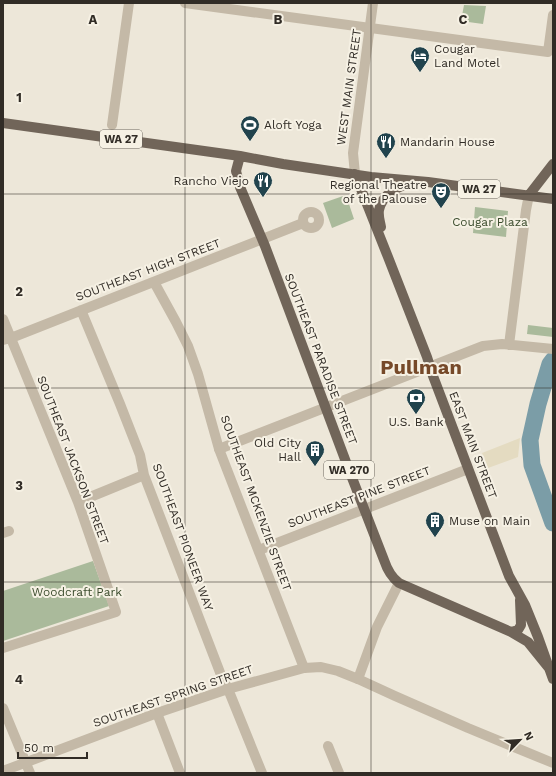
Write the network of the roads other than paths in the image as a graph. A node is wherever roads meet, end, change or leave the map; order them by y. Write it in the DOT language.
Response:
graph roads {
  1 [pos="129,3"];
  2 [pos="185,3"];
  3 [pos="373,3"];
  4 [pos="553,15"];
  5 [pos="370,28"];
  6 [pos="3,123"];
  7 [pos="112,125"];
  8 [pos="240,156"];
  9 [pos="553,164"];
  10 [pos="355,174"];
  11 [pos="428,182"];
  12 [pos="529,195"];
  13 [pos="553,199"];
  14 [pos="303,222"];
  15 [pos="262,239"];
  16 [pos="388,257"];
  17 [pos="154,282"];
  18 [pos="81,310"];
  19 [pos="3,319"];
  20 [pos="7,339"];
  21 [pos="509,345"];
  22 [pos="549,349"];
  23 [pos="429,366"];
  24 [pos="326,408"];
  25 [pos="219,449"];
  26 [pos="468,469"];
  27 [pos="144,475"];
  28 [pos="78,502"];
  29 [pos="364,509"];
  30 [pos="259,550"];
  31 [pos="398,583"];
  32 [pos="520,597"];
  33 [pos="511,632"];
  34 [pos="3,648"];
  35 [pos="304,668"];
  36 [pos="549,668"];
  37 [pos="358,678"];
  38 [pos="553,679"];
  39 [pos="228,688"];
  40 [pos="3,708"];
  41 [pos="157,712"];
  42 [pos="328,746"];
  43 [pos="25,762"];
  44 [pos="553,763"];
  45 [pos="3,771"];
  46 [pos="30,773"];
  47 [pos="180,773"];
  48 [pos="262,773"];
  49 [pos="339,773"];
  1 -- 7 [label="street"];
  2 -- 5 [label="street"];
  3 -- 5 [label="street, WEST MAIN STREET"];
  4 -- 5 [label="street"];
  5 -- 10 [label="street, WEST MAIN STREET"];
  6 -- 8 [label="main road, WA 27"];
  8 -- 10 [label="main road, WA 27"];
  8 -- 15 [label="main road, SOUTHEAST PARADISE STREET / WA 270"];
  9 -- 12 [label="main road"];
  10 -- 11 [label="main road, WA 27"];
  10 -- 16 [label="main road, EAST MAIN STREET"];
  11 -- 12 [label="main road, WA 27"];
  11 -- 16 [label="main road"];
  12 -- 13 [label="main road, WA 27"];
  12 -- 21 [label="street"];
  14 -- 15 [label="street, SOUTHEAST HIGH STREET"];
  15 -- 17 [label="street, SOUTHEAST HIGH STREET"];
  15 -- 24 [label="main road, SOUTHEAST PARADISE STREET / WA 270"];
  16 -- 23 [label="main road, EAST MAIN STREET"];
  17 -- 18 [label="street, SOUTHEAST HIGH STREET"];
  17 -- 25 [label="street, SOUTHEAST MCKENZIE STREET"];
  18 -- 20 [label="street, SOUTHEAST HIGH STREET"];
  18 -- 27 [label="street, SOUTHEAST PIONEER WAY"];
  19 -- 20 [label="street, SOUTHEAST JACKSON STREET"];
  20 -- 28 [label="street, SOUTHEAST JACKSON STREET"];
  21 -- 22 [label="street"];
  21 -- 23 [label="street"];
  23 -- 24 [label="street"];
  23 -- 26 [label="main road, EAST MAIN STREET"];
  24 -- 25 [label="street"];
  24 -- 29 [label="main road, SOUTHEAST PARADISE STREET / WA 270"];
  25 -- 30 [label="street, SOUTHEAST MCKENZIE STREET"];
  26 -- 29 [label="street, SOUTHEAST PINE STREET"];
  26 -- 32 [label="main road, EAST MAIN STREET"];
  27 -- 28 [label="street"];
  27 -- 39 [label="street, SOUTHEAST PIONEER WAY"];
  28 -- 34 [label="street, SOUTHEAST JACKSON STREET"];
  29 -- 30 [label="street, SOUTHEAST PINE STREET"];
  29 -- 31 [label="main road, SOUTHEAST PARADISE STREET / WA 270"];
  30 -- 35 [label="street, SOUTHEAST MCKENZIE STREET"];
  31 -- 33 [label="main road"];
  31 -- 37 [label="street"];
  32 -- 33 [label="main road"];
  32 -- 36 [label="main road, EAST MAIN STREET"];
  33 -- 36 [label="main road"];
  35 -- 37 [label="street, SOUTHEAST SPRING STREET"];
  35 -- 39 [label="street, SOUTHEAST SPRING STREET"];
  36 -- 38 [label="main road, EAST MAIN STREET"];
  37 -- 44 [label="street, SOUTHEAST SPRING STREET"];
  39 -- 41 [label="street, SOUTHEAST SPRING STREET"];
  39 -- 48 [label="street, SOUTHEAST PIONEER WAY"];
  40 -- 43 [label="street"];
  41 -- 43 [label="street, SOUTHEAST SPRING STREET"];
  41 -- 47 [label="street"];
  42 -- 49 [label="street"];
  43 -- 45 [label="street, SOUTHEAST SPRING STREET"];
  43 -- 46 [label="street"];
}
